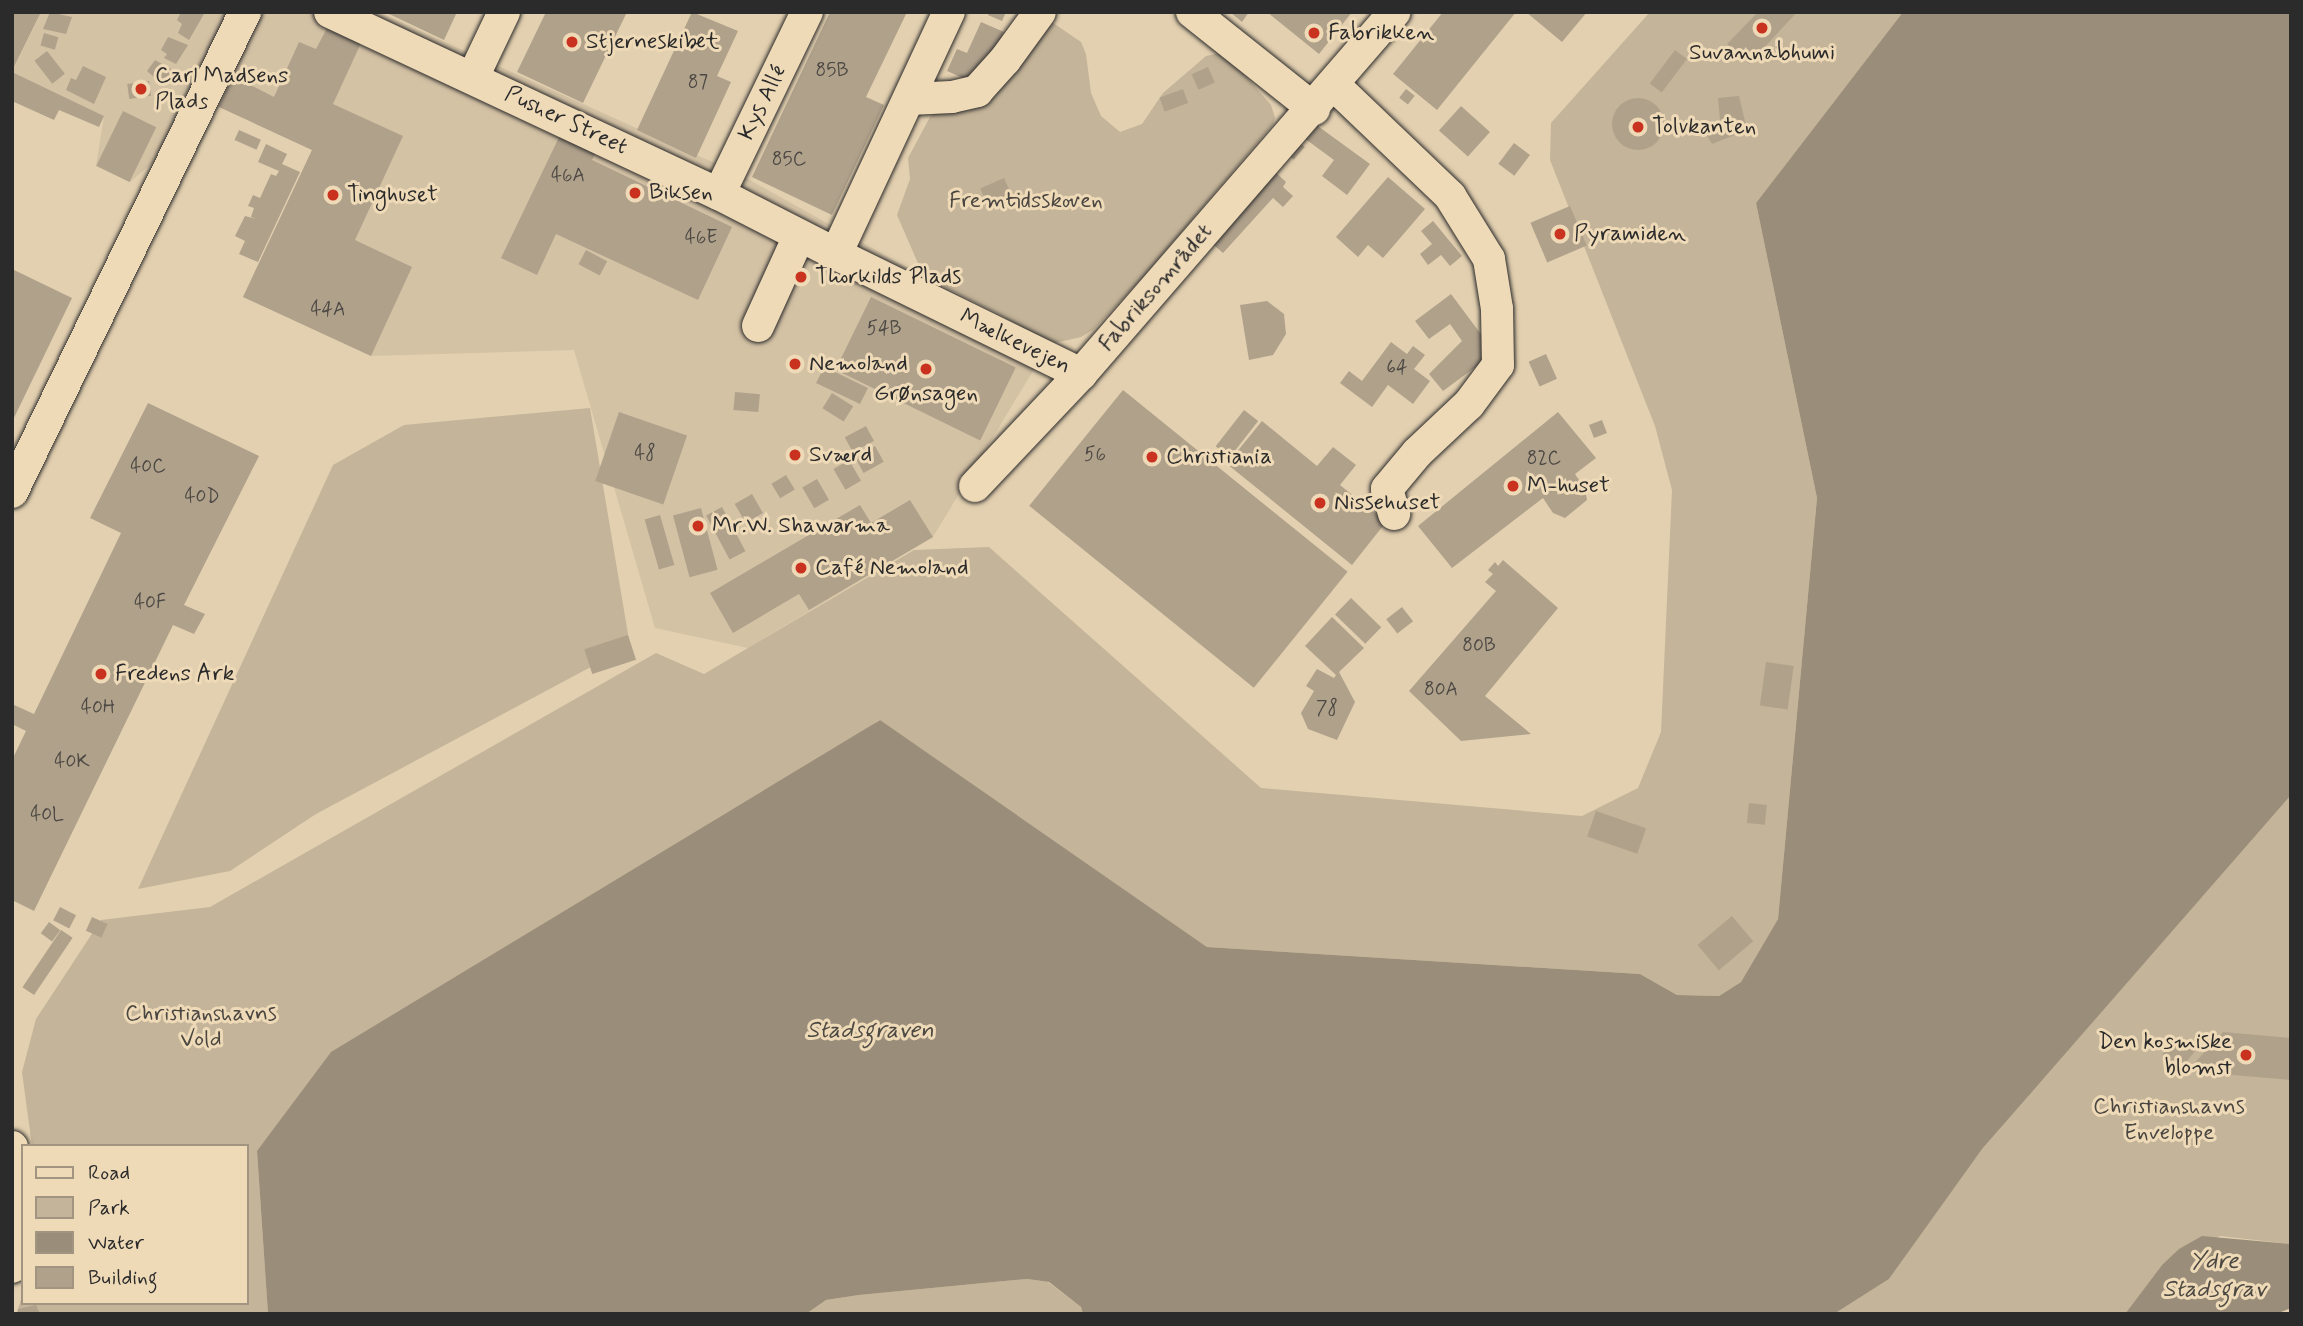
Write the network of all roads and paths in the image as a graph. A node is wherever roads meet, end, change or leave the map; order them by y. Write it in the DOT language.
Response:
graph roads {
  1 [pos="245,12"];
  2 [pos="330,12"];
  3 [pos="504,12"];
  4 [pos="807,12"];
  5 [pos="949,12"];
  6 [pos="1040,12"];
  7 [pos="1192,12"];
  8 [pos="1395,12"];
  9 [pos="473,77"];
  10 [pos="1324,97"];
  11 [pos="909,99"];
  12 [pos="719,194"];
  13 [pos="799,236"];
  14 [pos="836,254"];
  15 [pos="758,326"];
  16 [pos="1081,374"];
  17 [pos="975,486"];
  18 [pos="12,492"];
  19 [pos="1394,514"];
  20 [pos="12,1147"];
  21 [pos="21,1215"];
  22 [pos="21,1243"];
  23 [pos="12,1267"];
  1 -- 18 [label="street"];
  2 -- 9 [label="street, Pusher Street"];
  3 -- 9 [label="street"];
  4 -- 12 [label="street, Kys Allé"];
  5 -- 11 [label="street"];
  6 -- 11 [label="street"];
  7 -- 10 [label="street"];
  8 -- 10 [label="street, Fabriksområdet"];
  9 -- 12 [label="street, Pusher Street"];
  10 -- 16 [label="street, Fabriksområdet"];
  10 -- 19 [label="street"];
  11 -- 14 [label="street"];
  12 -- 13 [label="street, Pusher Street"];
  13 -- 14 [label="street, Mælkevejen"];
  13 -- 15 [label="street"];
  14 -- 16 [label="street, Mælkevejen"];
  16 -- 17 [label="street, Fabriksområdet"];
  20 -- 21 [label="street"];
  22 -- 23 [label="street"];
}
